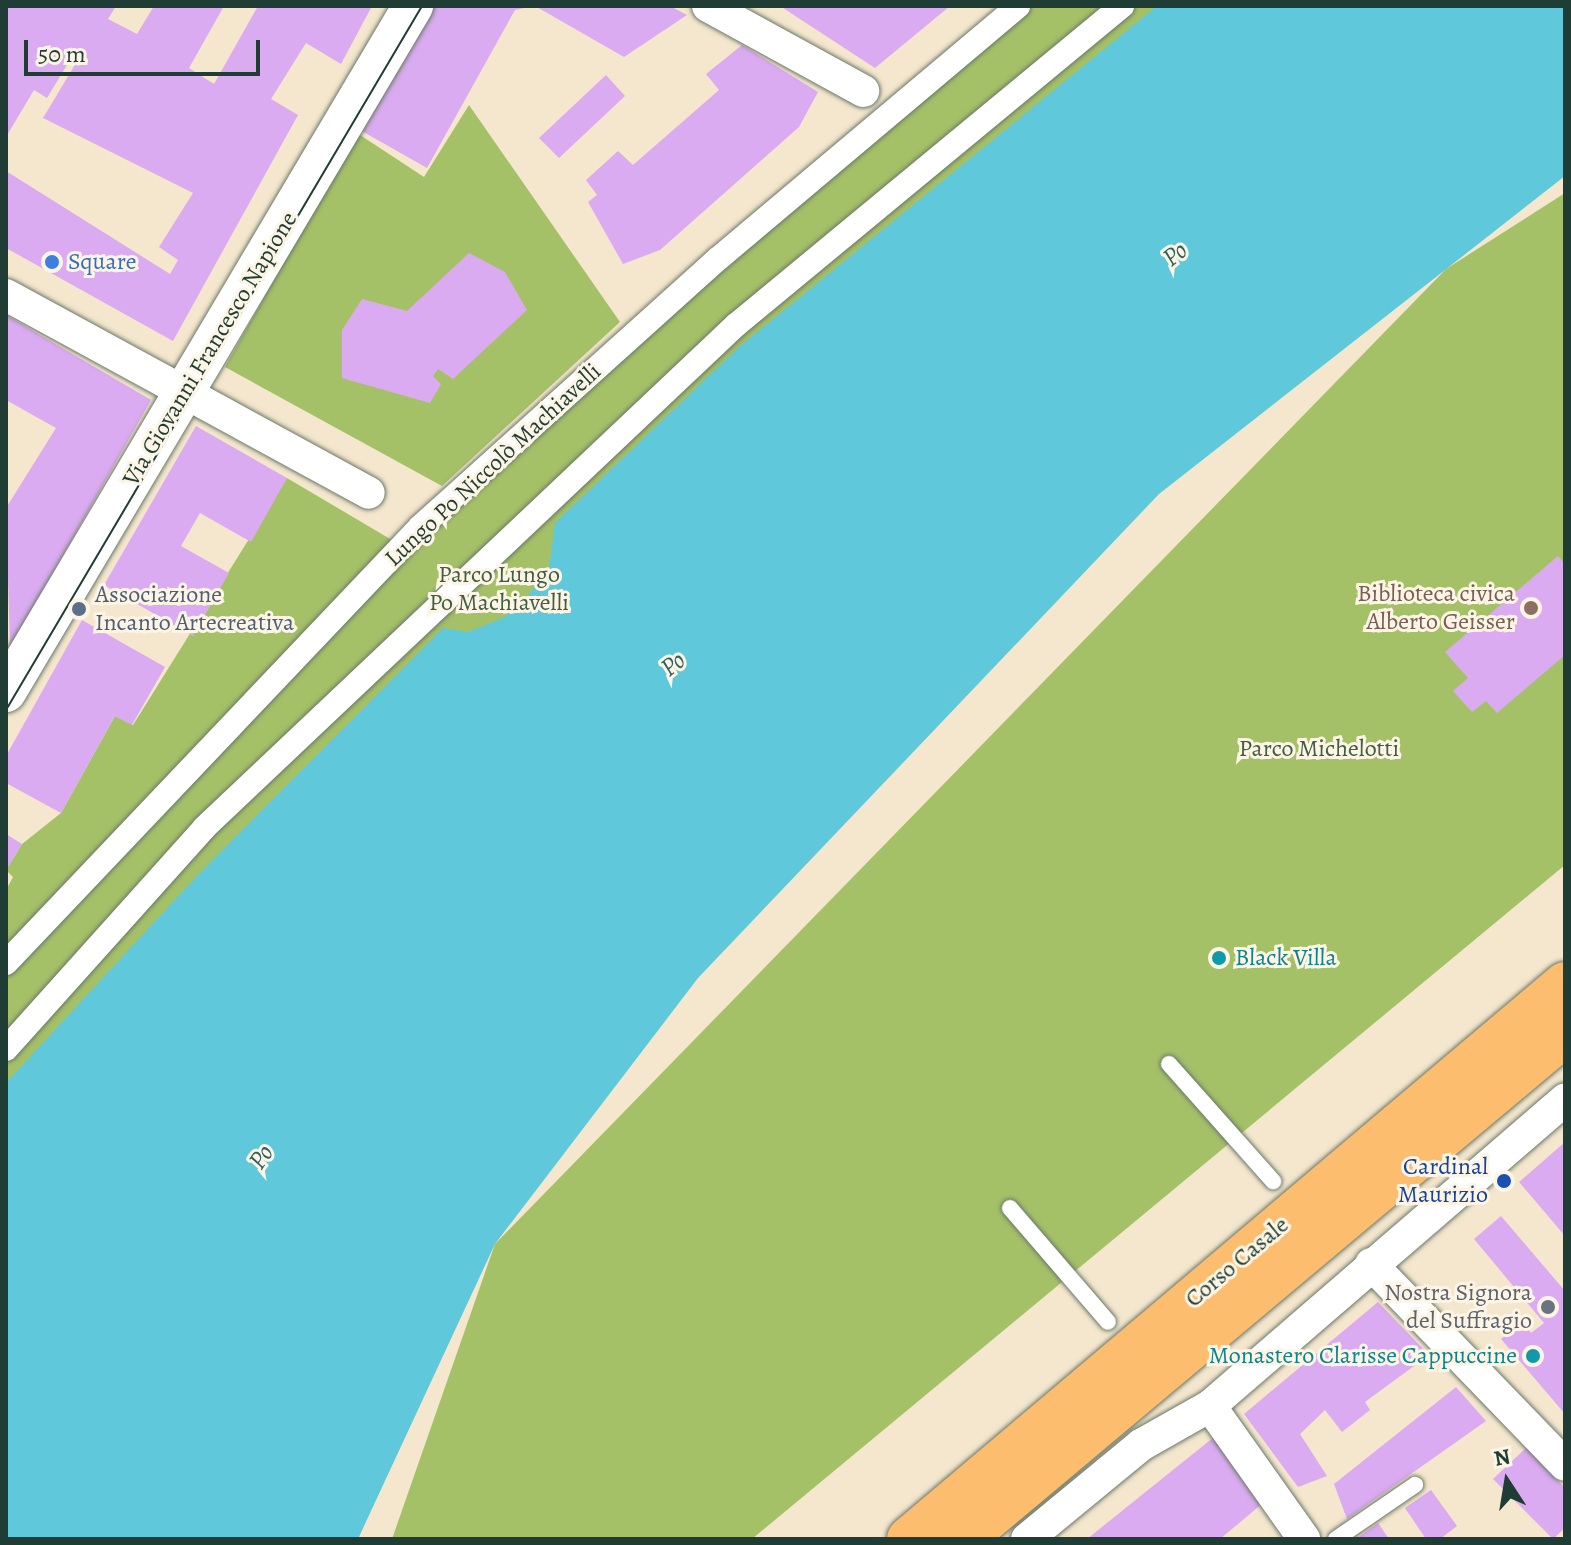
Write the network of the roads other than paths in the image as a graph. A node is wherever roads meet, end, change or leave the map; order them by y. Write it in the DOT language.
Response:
graph roads {
  1 [pos="413,6"];
  2 [pos="708,6"];
  3 [pos="1018,6"];
  4 [pos="1122,6"];
  5 [pos="863,91"];
  6 [pos="6,295"];
  7 [pos="183,396"];
  8 [pos="369,493"];
  9 [pos="6,692"];
  10 [pos="6,963"];
  11 [pos="1565,984"];
  12 [pos="1565,1034"];
  13 [pos="6,1049"];
  14 [pos="1169,1064"];
  15 [pos="1565,1100"];
  16 [pos="1273,1181"];
  17 [pos="1010,1208"];
  18 [pos="1371,1264"];
  19 [pos="1108,1322"];
  20 [pos="1210,1406"];
  21 [pos="1096,1428"];
  22 [pos="1565,1465"];
  23 [pos="1415,1485"];
  24 [pos="1045,1528"];
  25 [pos="909,1539"];
  26 [pos="963,1539"];
  27 [pos="1027,1539"];
  28 [pos="1304,1539"];
  29 [pos="1336,1539"];
  1 -- 7 [label="street, Via Giovanni Francesco Napione"];
  2 -- 5 [label="street"];
  3 -- 10 [label="street, Lungo Po Niccolò Machiavelli"];
  4 -- 13 [label="street"];
  6 -- 7 [label="street"];
  7 -- 8 [label="street"];
  7 -- 9 [label="street, Via Giovanni Francesco Napione"];
  11 -- 25 [label="main road, Corso Casale"];
  12 -- 21 [label="main road, Corso Casale"];
  14 -- 16 [label="lane"];
  15 -- 18 [label="street"];
  17 -- 19 [label="lane"];
  18 -- 20 [label="street"];
  18 -- 22 [label="street"];
  20 -- 21 [label="street"];
  20 -- 24 [label="street"];
  20 -- 28 [label="street"];
  21 -- 26 [label="main road, Corso Casale"];
  23 -- 29 [label="lane"];
  24 -- 27 [label="street"];
}
